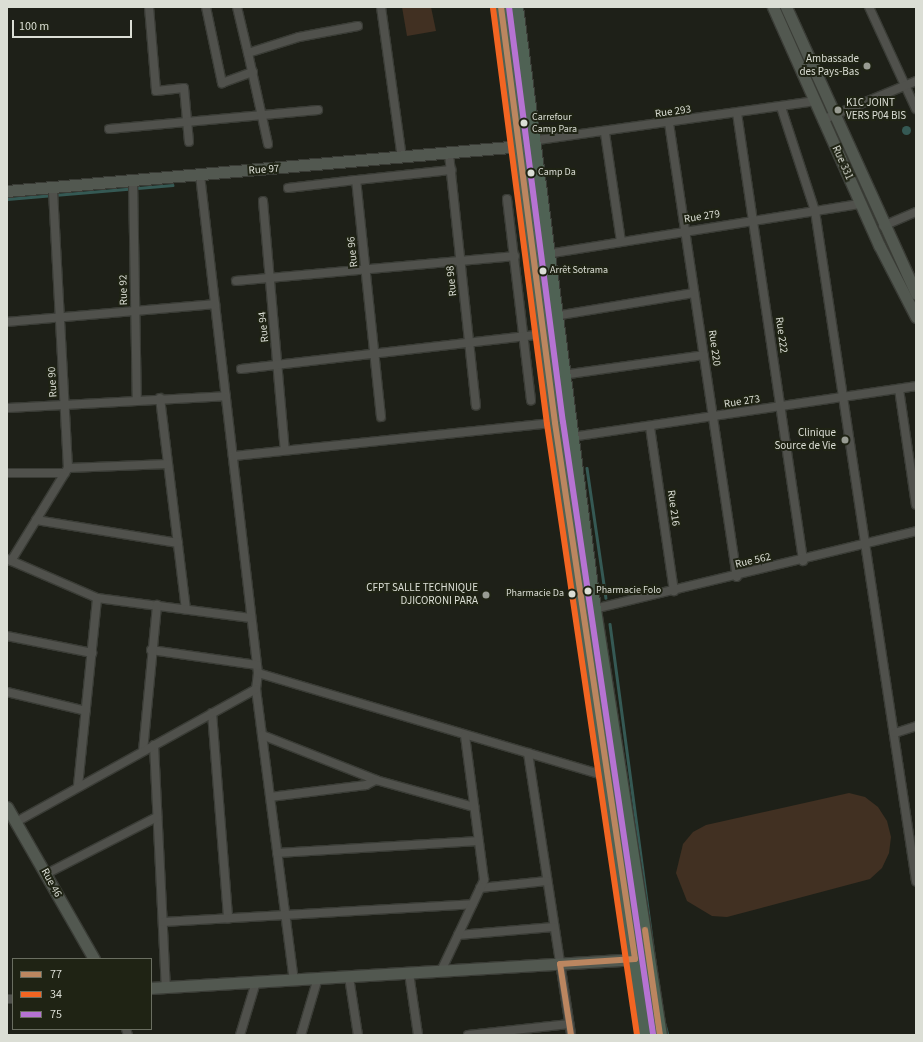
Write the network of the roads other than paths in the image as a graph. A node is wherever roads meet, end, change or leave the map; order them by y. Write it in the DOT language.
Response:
graph roads {
  1 [pos="149,7"];
  2 [pos="206,7"];
  3 [pos="238,7"];
  4 [pos="381,7"];
  5 [pos="500,7"];
  6 [pos="516,7"];
  7 [pos="773,7"];
  8 [pos="786,7"];
  9 [pos="869,7"];
  10 [pos="358,26"];
  11 [pos="248,53"];
  12 [pos="253,72"];
  13 [pos="916,81"];
  14 [pos="906,85"];
  15 [pos="815,101"];
  16 [pos="781,107"];
  17 [pos="916,109"];
  18 [pos="318,110"];
  19 [pos="737,113"];
  20 [pos="833,116"];
  21 [pos="264,117"];
  22 [pos="822,120"];
  23 [pos="188,121"];
  24 [pos="669,123"];
  25 [pos="108,129"];
  26 [pos="605,133"];
  27 [pos="533,139"];
  28 [pos="188,142"];
  29 [pos="268,144"];
  30 [pos="521,146"];
  31 [pos="449,154"];
  32 [pos="402,158"];
  33 [pos="451,170"];
  34 [pos="200,175"];
  35 [pos="356,180"];
  36 [pos="133,186"];
  37 [pos="288,188"];
  38 [pos="7,191"];
  39 [pos="54,192"];
  40 [pos="507,198"];
  41 [pos="263,201"];
  42 [pos="860,204"];
  43 [pos="815,211"];
  44 [pos="916,212"];
  45 [pos="753,220"];
  46 [pos="883,226"];
  47 [pos="685,231"];
  48 [pos="621,241"];
  49 [pos="547,254"];
  50 [pos="514,256"];
  51 [pos="461,260"];
  52 [pos="366,268"];
  53 [pos="270,279"];
  54 [pos="236,281"];
  55 [pos="694,293"];
  56 [pos="916,294"];
  57 [pos="215,304"];
  58 [pos="136,311"];
  59 [pos="555,316"];
  60 [pos="916,317"];
  61 [pos="61,318"];
  62 [pos="7,322"];
  63 [pos="544,334"];
  64 [pos="525,337"];
  65 [pos="470,343"];
  66 [pos="375,353"];
  67 [pos="704,355"];
  68 [pos="279,364"];
  69 [pos="241,369"];
  70 [pos="562,375"];
  71 [pos="916,386"];
  72 [pos="899,389"];
  73 [pos="226,396"];
  74 [pos="842,397"];
  75 [pos="160,398"];
  76 [pos="137,399"];
  77 [pos="531,401"];
  78 [pos="65,404"];
  79 [pos="476,406"];
  80 [pos="780,407"];
  81 [pos="7,408"];
  82 [pos="381,417"];
  83 [pos="713,417"];
  84 [pos="555,423"];
  85 [pos="650,427"];
  86 [pos="571,437"];
  87 [pos="285,450"];
  88 [pos="233,456"];
  89 [pos="168,464"];
  90 [pos="66,471"];
  91 [pos="7,473"];
  92 [pos="916,505"];
  93 [pos="36,520"];
  94 [pos="916,531"];
  95 [pos="178,543"];
  96 [pos="864,545"];
  97 [pos="9,560"];
  98 [pos="803,561"];
  99 [pos="736,577"];
  100 [pos="674,592"];
  101 [pos="97,598"];
  102 [pos="157,605"];
  103 [pos="186,609"];
  104 [pos="588,610"];
  105 [pos="251,618"];
  106 [pos="7,636"];
  107 [pos="151,650"];
  108 [pos="92,653"];
  109 [pos="257,669"];
  110 [pos="256,689"];
  111 [pos="7,692"];
  112 [pos="86,711"];
  113 [pos="212,713"];
  114 [pos="916,726"];
  115 [pos="895,733"];
  116 [pos="262,735"];
  117 [pos="465,735"];
  118 [pos="154,746"];
  119 [pos="143,751"];
  120 [pos="528,753"];
  121 [pos="609,777"];
  122 [pos="376,780"];
  123 [pos="78,786"];
  124 [pos="270,796"];
  125 [pos="7,807"];
  126 [pos="474,807"];
  127 [pos="158,817"];
  128 [pos="16,822"];
  129 [pos="479,841"];
  130 [pos="277,853"];
  131 [pos="46,874"];
  132 [pos="547,881"];
  133 [pos="916,881"];
  134 [pos="480,888"];
  135 [pos="472,904"];
  136 [pos="285,914"];
  137 [pos="228,918"];
  138 [pos="163,922"];
  139 [pos="554,927"];
  140 [pos="458,935"];
  141 [pos="93,958"];
  142 [pos="649,958"];
  143 [pos="635,959"];
  144 [pos="560,964"];
  145 [pos="441,971"];
  146 [pos="409,973"];
  147 [pos="349,976"];
  148 [pos="318,978"];
  149 [pos="294,980"];
  150 [pos="256,982"];
  151 [pos="152,988"];
  152 [pos="166,988"];
  153 [pos="569,1024"];
  154 [pos="240,1035"];
  155 [pos="301,1035"];
  156 [pos="358,1035"];
  157 [pos="418,1035"];
  158 [pos="468,1035"];
  159 [pos="571,1035"];
  160 [pos="645,1035"];
  161 [pos="660,1035"];
  1 -- 23 [label="street"];
  2 -- 12 [label="street"];
  3 -- 11 [label="street"];
  4 -- 32 [label="street"];
  5 -- 30 [label="highway"];
  6 -- 27 [label="highway"];
  7 -- 15 [label="street, Rue 331"];
  8 -- 20 [label="street, Rue 331"];
  9 -- 14 [label="street"];
  10 -- 11 [label="street"];
  11 -- 12 [label="street"];
  12 -- 21 [label="street"];
  13 -- 14 [label="street"];
  14 -- 17 [label="street"];
  14 -- 20 [label="street"];
  15 -- 16 [label="street, Rue 293"];
  15 -- 22 [label="street, Rue 331"];
  16 -- 19 [label="street, Rue 293"];
  16 -- 43 [label="street"];
  18 -- 21 [label="street"];
  19 -- 24 [label="street, Rue 293"];
  19 -- 45 [label="street, Rue 222"];
  20 -- 22 [label="street"];
  20 -- 46 [label="street, Rue 331"];
  21 -- 23 [label="street"];
  21 -- 29 [label="street"];
  22 -- 42 [label="street, Rue 331"];
  23 -- 25 [label="street"];
  23 -- 28 [label="street"];
  24 -- 26 [label="street, Rue 293"];
  24 -- 47 [label="street, Rue 220"];
  26 -- 27 [label="street, Rue 293"];
  26 -- 48 [label="street"];
  27 -- 30 [label="street"];
  27 -- 49 [label="highway"];
  30 -- 31 [label="street, Rue 97"];
  30 -- 63 [label="highway"];
  31 -- 32 [label="street, Rue 97"];
  31 -- 33 [label="street, Rue 98"];
  32 -- 34 [label="street, Rue 97"];
  33 -- 35 [label="street"];
  33 -- 51 [label="street, Rue 98"];
  34 -- 36 [label="street, Rue 97"];
  34 -- 57 [label="street"];
  35 -- 37 [label="street"];
  35 -- 52 [label="street, Rue 96"];
  36 -- 39 [label="street, Rue 97"];
  36 -- 58 [label="street, Rue 92"];
  38 -- 39 [label="street, Rue 97"];
  39 -- 61 [label="street, Rue 90"];
  40 -- 50 [label="street"];
  41 -- 53 [label="street, Rue 94"];
  42 -- 43 [label="street, Rue 279"];
  42 -- 60 [label="street, Rue 331"];
  43 -- 45 [label="street, Rue 279"];
  43 -- 74 [label="street"];
  44 -- 46 [label="street"];
  45 -- 47 [label="street, Rue 279"];
  45 -- 80 [label="street, Rue 222"];
  46 -- 56 [label="street, Rue 331"];
  47 -- 48 [label="street, Rue 279"];
  47 -- 55 [label="street, Rue 220"];
  48 -- 49 [label="street, Rue 279"];
  49 -- 59 [label="highway"];
  50 -- 51 [label="street"];
  50 -- 64 [label="street"];
  51 -- 52 [label="street"];
  51 -- 65 [label="street, Rue 98"];
  52 -- 53 [label="street"];
  52 -- 66 [label="street, Rue 96"];
  53 -- 54 [label="street"];
  53 -- 68 [label="street, Rue 94"];
  55 -- 59 [label="street"];
  55 -- 67 [label="street, Rue 220"];
  57 -- 58 [label="street"];
  57 -- 73 [label="street"];
  58 -- 61 [label="street"];
  58 -- 76 [label="street, Rue 92"];
  59 -- 70 [label="highway"];
  61 -- 62 [label="street"];
  61 -- 78 [label="street, Rue 90"];
  63 -- 64 [label="street"];
  63 -- 84 [label="highway"];
  64 -- 65 [label="street"];
  64 -- 77 [label="street"];
  65 -- 66 [label="street"];
  65 -- 79 [label="street, Rue 98"];
  66 -- 68 [label="street"];
  66 -- 82 [label="street, Rue 96"];
  67 -- 70 [label="street"];
  67 -- 83 [label="street, Rue 220"];
  68 -- 69 [label="street"];
  68 -- 87 [label="street, Rue 94"];
  70 -- 86 [label="highway"];
  71 -- 72 [label="street, Rue 273"];
  72 -- 74 [label="street, Rue 273"];
  72 -- 92 [label="street"];
  73 -- 75 [label="street"];
  73 -- 88 [label="street"];
  74 -- 80 [label="street, Rue 273"];
  74 -- 96 [label="street"];
  75 -- 76 [label="street"];
  75 -- 89 [label="street"];
  76 -- 78 [label="street"];
  78 -- 81 [label="street"];
  78 -- 90 [label="street, Rue 90"];
  80 -- 83 [label="street, Rue 273"];
  80 -- 98 [label="street, Rue 222"];
  83 -- 85 [label="street, Rue 273"];
  83 -- 99 [label="street, Rue 220"];
  84 -- 87 [label="street"];
  84 -- 104 [label="highway"];
  85 -- 86 [label="street, Rue 273"];
  85 -- 100 [label="street, Rue 216"];
  86 -- 104 [label="highway"];
  87 -- 88 [label="street"];
  88 -- 105 [label="street"];
  89 -- 90 [label="street"];
  89 -- 95 [label="street"];
  90 -- 91 [label="street"];
  90 -- 93 [label="street"];
  93 -- 95 [label="street"];
  93 -- 97 [label="street"];
  94 -- 96 [label="street, Rue 562"];
  95 -- 103 [label="street"];
  96 -- 98 [label="street, Rue 562"];
  96 -- 115 [label="street"];
  97 -- 101 [label="street"];
  98 -- 99 [label="street, Rue 562"];
  99 -- 100 [label="street, Rue 562"];
  100 -- 104 [label="street, Rue 562"];
  101 -- 102 [label="street"];
  101 -- 108 [label="street"];
  102 -- 103 [label="street"];
  102 -- 107 [label="street"];
  103 -- 105 [label="street"];
  104 -- 121 [label="highway"];
  104 -- 142 [label="highway"];
  105 -- 109 [label="street"];
  106 -- 108 [label="street"];
  107 -- 109 [label="street"];
  107 -- 119 [label="street"];
  108 -- 112 [label="street"];
  109 -- 110 [label="street"];
  109 -- 117 [label="street"];
  110 -- 113 [label="street"];
  110 -- 116 [label="street"];
  111 -- 112 [label="street"];
  112 -- 123 [label="street"];
  113 -- 118 [label="street"];
  113 -- 137 [label="street"];
  114 -- 115 [label="street"];
  115 -- 133 [label="street"];
  116 -- 122 [label="street"];
  116 -- 124 [label="street"];
  117 -- 120 [label="street"];
  117 -- 126 [label="street"];
  118 -- 119 [label="street"];
  118 -- 127 [label="street"];
  119 -- 123 [label="street"];
  120 -- 121 [label="street"];
  120 -- 132 [label="street"];
  121 -- 143 [label="highway"];
  122 -- 124 [label="street"];
  122 -- 126 [label="street"];
  123 -- 128 [label="street"];
  124 -- 130 [label="street"];
  125 -- 128 [label="street, Rue 46"];
  126 -- 129 [label="street"];
  127 -- 131 [label="street"];
  127 -- 138 [label="street"];
  128 -- 131 [label="street, Rue 46"];
  129 -- 130 [label="street"];
  129 -- 134 [label="street"];
  130 -- 136 [label="street"];
  131 -- 141 [label="street, Rue 46"];
  132 -- 134 [label="street"];
  132 -- 139 [label="street"];
  134 -- 135 [label="street"];
  135 -- 136 [label="street"];
  135 -- 140 [label="street"];
  136 -- 137 [label="street"];
  136 -- 149 [label="street"];
  137 -- 138 [label="street"];
  138 -- 152 [label="street"];
  139 -- 140 [label="street"];
  139 -- 144 [label="street"];
  140 -- 145 [label="street"];
  142 -- 143 [label="street"];
  142 -- 161 [label="highway"];
  143 -- 144 [label="street"];
  143 -- 160 [label="highway"];
  144 -- 145 [label="street"];
  144 -- 153 [label="street"];
  145 -- 146 [label="street"];
  146 -- 147 [label="street"];
  146 -- 157 [label="street"];
  147 -- 148 [label="street"];
  147 -- 156 [label="street"];
  148 -- 149 [label="street"];
  148 -- 155 [label="street"];
  149 -- 150 [label="street"];
  150 -- 152 [label="street"];
  150 -- 154 [label="street"];
  151 -- 152 [label="street"];
  153 -- 158 [label="street"];
  153 -- 159 [label="street"];
}
